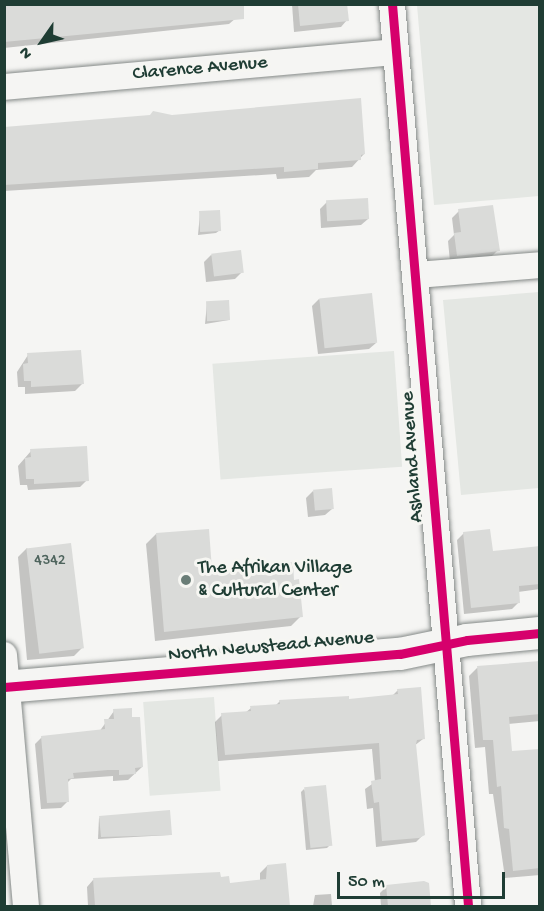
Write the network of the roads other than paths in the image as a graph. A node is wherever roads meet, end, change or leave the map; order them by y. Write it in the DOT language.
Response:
graph roads {
  1 [pos="392,4"];
  2 [pos="395,52"];
  3 [pos="4,87"];
  4 [pos="540,265"];
  5 [pos="417,275"];
  6 [pos="540,633"];
  7 [pos="447,645"];
  8 [pos="4,655"];
  9 [pos="6,686"];
  10 [pos="26,906"];
  11 [pos="468,906"];
  1 -- 2 [label="street, Ashland Avenue"];
  2 -- 3 [label="street, Clarence Avenue"];
  2 -- 5 [label="street, Ashland Avenue"];
  4 -- 5 [label="street"];
  5 -- 7 [label="street, Ashland Avenue"];
  6 -- 7 [label="street, North Newstead Avenue"];
  7 -- 9 [label="street, North Newstead Avenue"];
  7 -- 11 [label="street, Ashland Avenue"];
  8 -- 9 [label="street"];
  9 -- 10 [label="street"];
}
